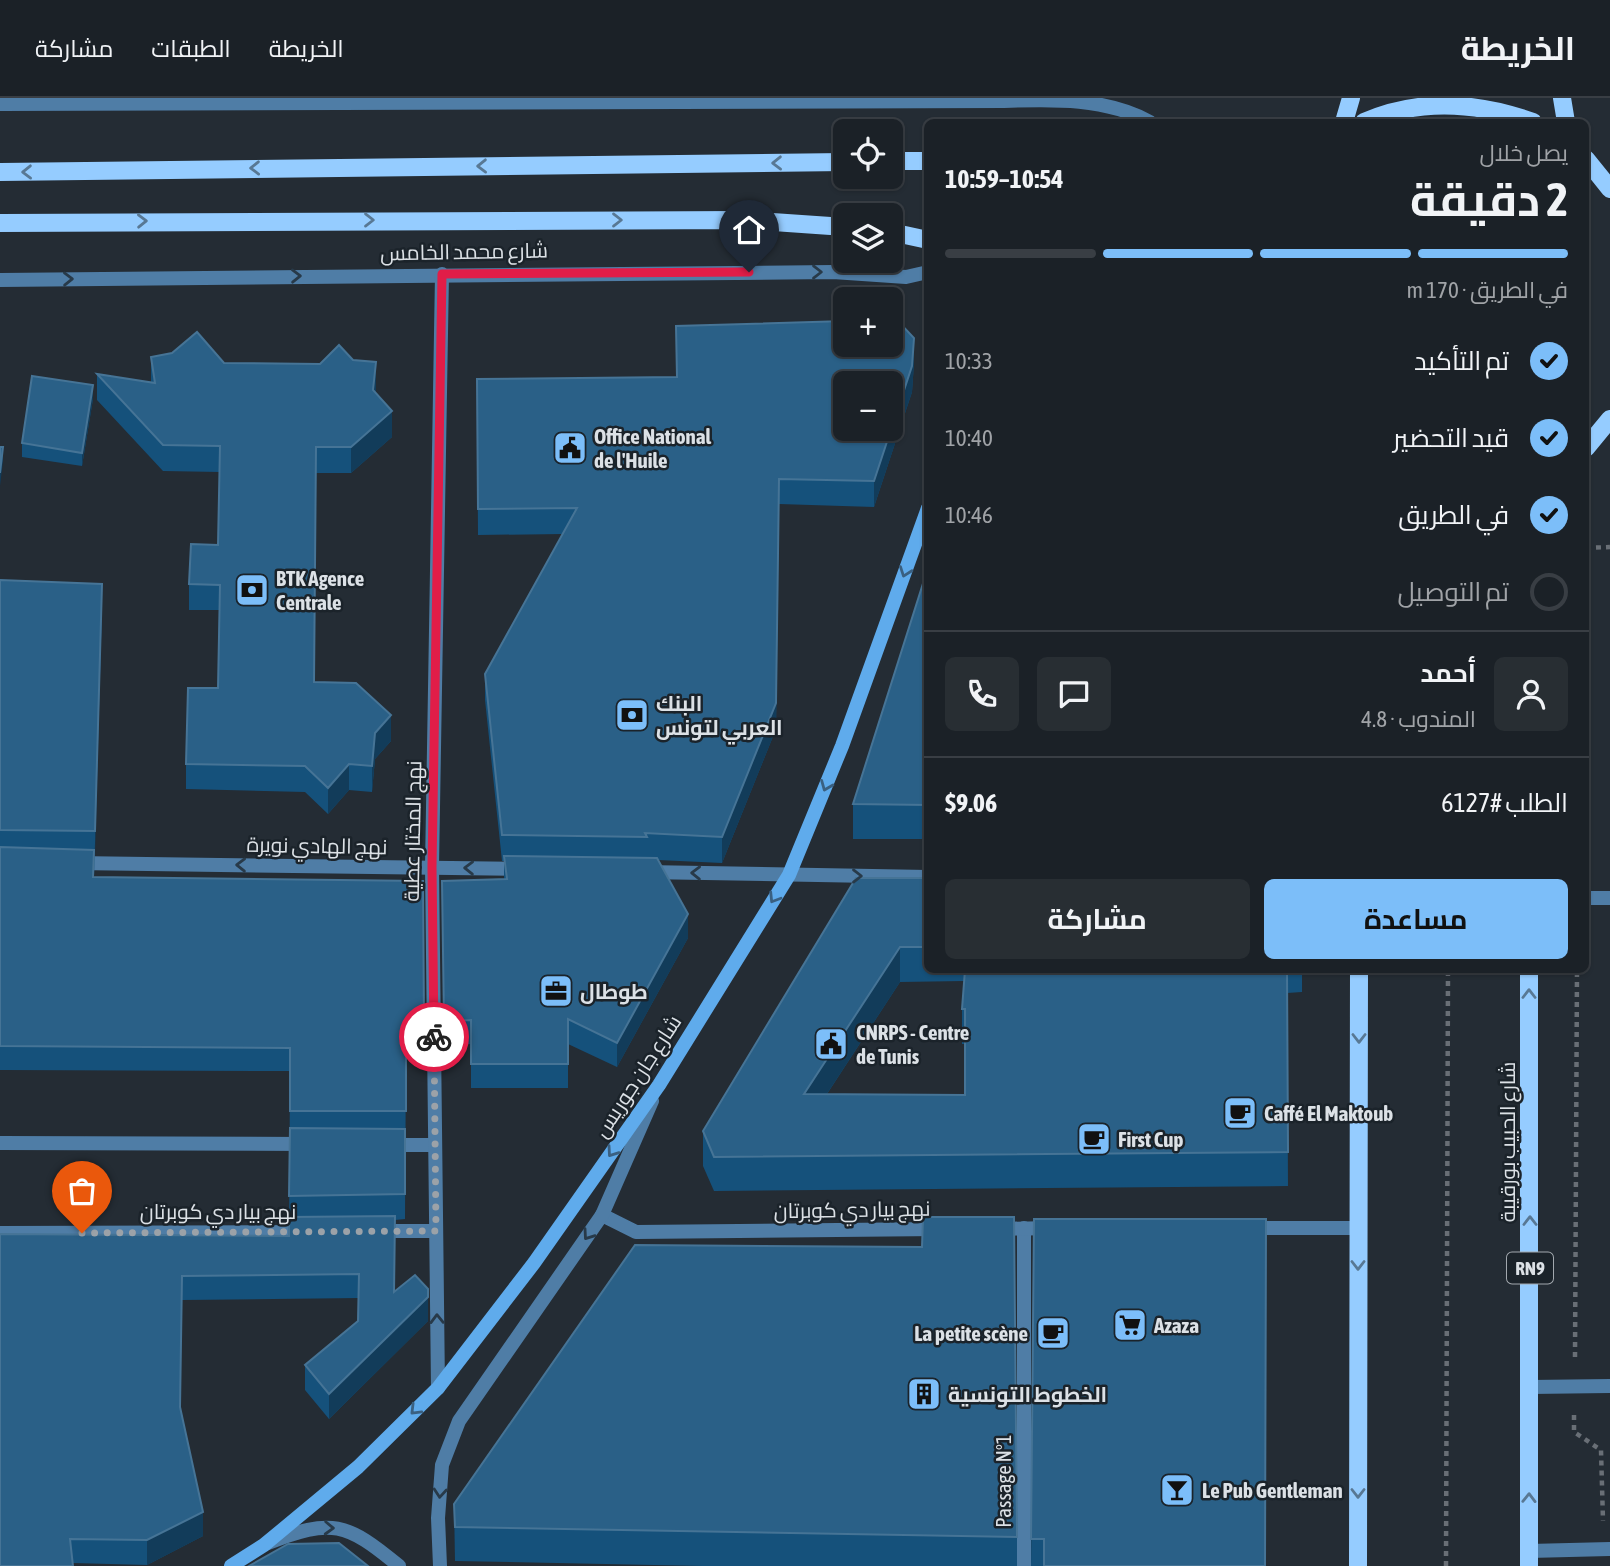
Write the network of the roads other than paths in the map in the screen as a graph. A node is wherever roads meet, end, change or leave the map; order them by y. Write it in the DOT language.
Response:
graph roads {
  1 [pos="1060,98"];
  2 [pos="1351,98"];
  3 [pos="1562,98"];
  4 [pos="972,99"];
  5 [pos="173,100"];
  6 [pos="0,104"];
  7 [pos="1143,119"];
  8 [pos="1346,119"];
  9 [pos="1373,119"];
  10 [pos="1524,119"];
  11 [pos="1566,119"];
  12 [pos="903,161"];
  13 [pos="924,161"];
  14 [pos="833,162"];
  15 [pos="1589,163"];
  16 [pos="0,172"];
  17 [pos="1610,188"];
  18 [pos="0,223"];
  19 [pos="833,226"];
  20 [pos="903,235"];
  21 [pos="924,239"];
  22 [pos="924,273"];
  23 [pos="442,274"];
  24 [pos="0,280"];
  25 [pos="1610,419"];
  26 [pos="1589,444"];
  27 [pos="924,519"];
  28 [pos="56,863"];
  29 [pos="432,867"];
  30 [pos="542,869"];
  31 [pos="624,871"];
  32 [pos="789,875"];
  33 [pos="924,877"];
  34 [pos="1589,898"];
  35 [pos="1610,898"];
  36 [pos="1359,973"];
  37 [pos="1529,973"];
  38 [pos="659,1085"];
  39 [pos="0,1143"];
  40 [pos="326,1144"];
  41 [pos="367,1144"];
  42 [pos="435,1145"];
  43 [pos="602,1215"];
  44 [pos="1024,1228"];
  45 [pos="1066,1228"];
  46 [pos="1233,1228"];
  47 [pos="1359,1228"];
  48 [pos="955,1229"];
  49 [pos="983,1229"];
  50 [pos="355,1231"];
  51 [pos="436,1231"];
  52 [pos="327,1232"];
  53 [pos="0,1233"];
  54 [pos="1610,1386"];
  55 [pos="1530,1387"];
  56 [pos="438,1388"];
  57 [pos="264,1545"];
  58 [pos="1607,1549"];
  59 [pos="1529,1558"];
  60 [pos="231,1566"];
  61 [pos="399,1566"];
  62 [pos="440,1566"];
  63 [pos="1024,1566"];
  64 [pos="1357,1566"];
  1 -- 4 [label="street"];
  1 -- 7 [label="street"];
  2 -- 8 [label="main road"];
  3 -- 11 [label="main road"];
  4 -- 5 [label="street"];
  5 -- 6 [label="street"];
  9 -- 10 [label="main road"];
  12 -- 13 [label="main road"];
  14 -- 16 [label="main road, one-way"];
  15 -- 17 [label="main road"];
  18 -- 19 [label="main road, شارع محمد الخامس, one-way"];
  20 -- 21 [label="main road"];
  23 -- 22 [label="street, شارع محمد الخامس, one-way"];
  24 -- 23 [label="street, شارع محمد الخامس, one-way"];
  23 -- 29 [label="street, نهج المختار عطية"];
  25 -- 26 [label="main road"];
  27 -- 32 [label="main road, شارع جان جوريس, one-way"];
  29 -- 28 [label="street, نهج الهادي نويرة, one-way"];
  30 -- 29 [label="street, نهج الهادي نويرة, one-way"];
  29 -- 42 [label="street, نهج المختار عطية"];
  32 -- 31 [label="street, one-way"];
  32 -- 33 [label="street, one-way"];
  32 -- 38 [label="main road, شارع جان جوريس, one-way"];
  34 -- 35 [label="street"];
  36 -- 47 [label="main road, one-way"];
  55 -- 37 [label="main road, شارع الحبيب بورقيبة / RN9, one-way"];
  38 -- 43 [label="street"];
  38 -- 56 [label="main road, شارع جان جوريس, one-way"];
  39 -- 40 [label="street"];
  41 -- 42 [label="street"];
  42 -- 51 [label="street, نهج المختار عطية"];
  43 -- 48 [label="street, نهج بيار دي كوبرتان"];
  43 -- 62 [label="street, one-way"];
  44 -- 45 [label="street"];
  44 -- 49 [label="street"];
  44 -- 63 [label="street, Passage N°1"];
  46 -- 47 [label="street"];
  47 -- 64 [label="main road, one-way"];
  50 -- 51 [label="street"];
  56 -- 51 [label="street, نهج المختار عطية, one-way"];
  52 -- 53 [label="street, نهج بيار دي كوبرتان"];
  54 -- 55 [label="street"];
  59 -- 55 [label="main road, شارع الحبيب بورقيبة / RN9, one-way"];
  56 -- 57 [label="main road, شارع جان جوريس, one-way"];
  57 -- 60 [label="main road, شارع جان جوريس"];
  57 -- 61 [label="street, one-way"];
  58 -- 59 [label="street"];
}
